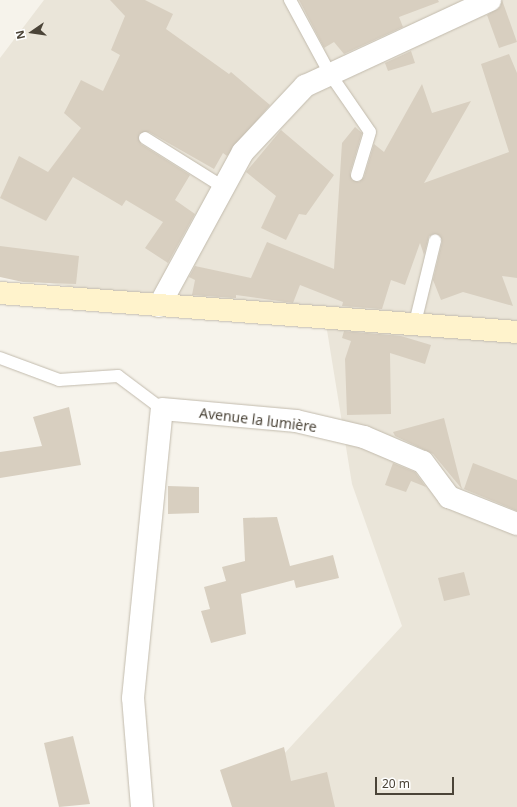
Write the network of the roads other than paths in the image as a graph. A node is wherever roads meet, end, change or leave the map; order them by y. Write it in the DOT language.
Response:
graph roads {
  1 [pos="290,0"];
  2 [pos="490,0"];
  3 [pos="330,74"];
  4 [pos="145,138"];
  5 [pos="357,176"];
  6 [pos="224,187"];
  7 [pos="435,242"];
  8 [pos="0,293"];
  9 [pos="159,306"];
  10 [pos="414,327"];
  11 [pos="517,332"];
  12 [pos="0,358"];
  13 [pos="162,409"];
  14 [pos="517,524"];
  15 [pos="142,807"];
  1 -- 3 [label="lane"];
  2 -- 3 [label="street"];
  3 -- 5 [label="lane"];
  3 -- 6 [label="street"];
  4 -- 6 [label="lane"];
  6 -- 9 [label="street"];
  7 -- 10 [label="lane"];
  8 -- 9 [label="street"];
  9 -- 10 [label="street"];
  10 -- 11 [label="street"];
  12 -- 13 [label="lane"];
  13 -- 14 [label="street, Avenue la lumière"];
  13 -- 15 [label="street"];
}
